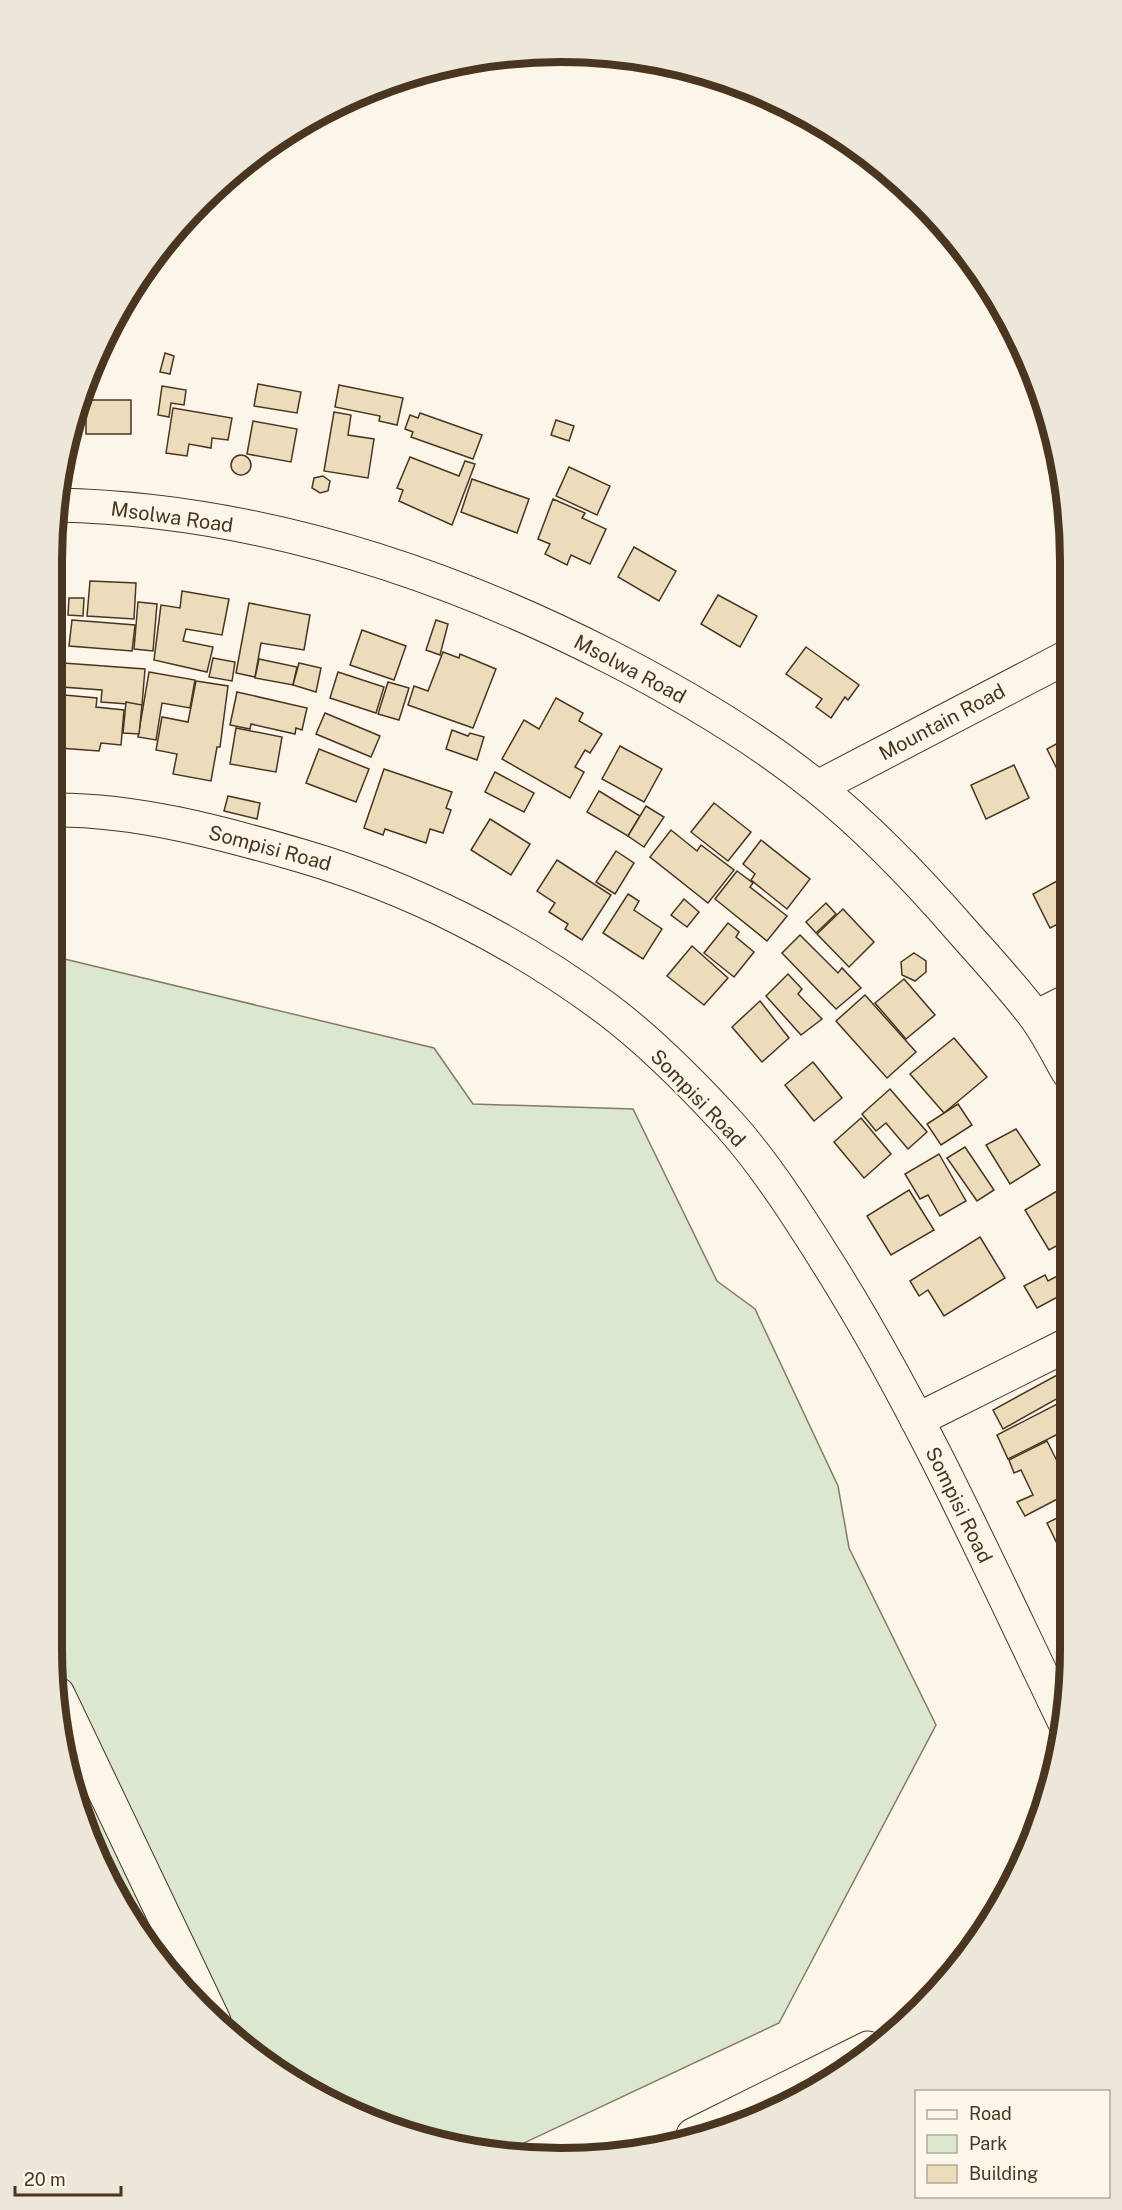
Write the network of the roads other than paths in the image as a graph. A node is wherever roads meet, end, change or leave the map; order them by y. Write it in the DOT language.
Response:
graph roads {
  1 [pos="65,506"];
  2 [pos="1060,661"];
  3 [pos="818,787"];
  4 [pos="62,811"];
  5 [pos="1060,1005"];
  6 [pos="1036,1017"];
  7 [pos="1060,1058"];
  8 [pos="1060,1348"];
  9 [pos="917,1420"];
  10 [pos="1057,1706"];
  11 [pos="66,1710"];
  12 [pos="202,1996"];
  1 -- 3 [label="street, Msolwa Road"];
  2 -- 3 [label="street, Mountain Road"];
  3 -- 6 [label="street, Msolwa Road"];
  4 -- 9 [label="street, Sompisi Road"];
  5 -- 6 [label="street"];
  6 -- 7 [label="street, Msolwa Road"];
  8 -- 9 [label="street"];
  9 -- 10 [label="street, Sompisi Road"];
  11 -- 12 [label="street"];
}
